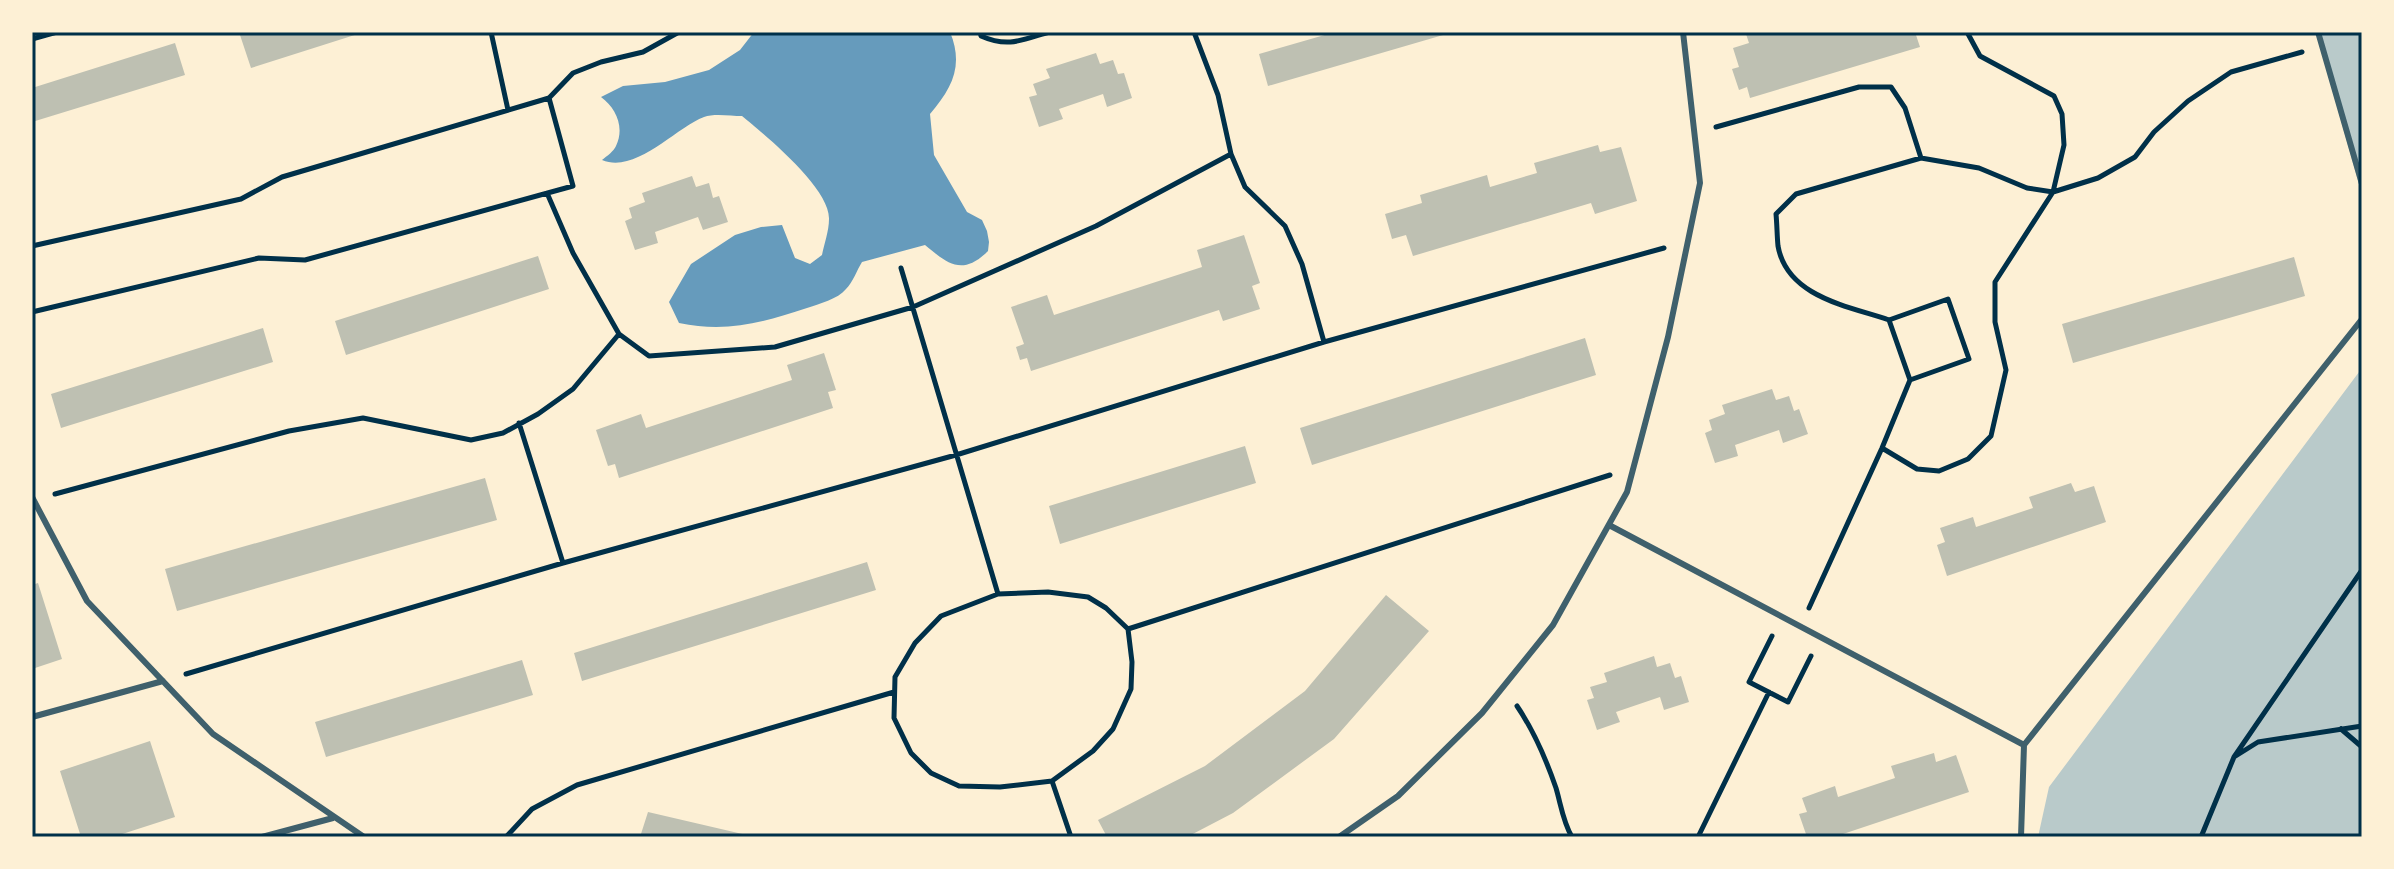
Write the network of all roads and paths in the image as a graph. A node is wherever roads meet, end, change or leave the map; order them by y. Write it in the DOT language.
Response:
graph roads {
  1 [pos="57,32"];
  2 [pos="491,32"];
  3 [pos="679,32"];
  4 [pos="980,32"];
  5 [pos="1049,32"];
  6 [pos="1194,32"];
  7 [pos="1683,32"];
  8 [pos="1967,32"];
  9 [pos="2318,32"];
  10 [pos="32,39"];
  11 [pos="2322,46"];
  12 [pos="549,98"];
  13 [pos="508,110"];
  14 [pos="1695,133"];
  15 [pos="1231,154"];
  16 [pos="1921,158"];
  17 [pos="2362,184"];
  18 [pos="2053,192"];
  19 [pos="547,193"];
  20 [pos="1688,242"];
  21 [pos="32,246"];
  22 [pos="901,268"];
  23 [pos="913,307"];
  24 [pos="32,312"];
  25 [pos="2362,319"];
  26 [pos="1889,320"];
  27 [pos="619,334"];
  28 [pos="1324,342"];
  29 [pos="1910,380"];
  30 [pos="519,423"];
  31 [pos="1882,448"];
  32 [pos="956,455"];
  33 [pos="1634,467"];
  34 [pos="33,499"];
  35 [pos="1609,525"];
  36 [pos="563,563"];
  37 [pos="2362,570"];
  38 [pos="998,594"];
  39 [pos="1782,617"];
  40 [pos="1800,627"];
  41 [pos="1128,629"];
  42 [pos="1821,637"];
  43 [pos="163,681"];
  44 [pos="1504,686"];
  45 [pos="894,692"];
  46 [pos="1769,692"];
  47 [pos="32,717"];
  48 [pos="2362,726"];
  49 [pos="2341,729"];
  50 [pos="2024,745"];
  51 [pos="2362,747"];
  52 [pos="2234,757"];
  53 [pos="1052,781"];
  54 [pos="333,818"];
  55 [pos="262,837"];
  56 [pos="364,837"];
  57 [pos="506,837"];
  58 [pos="1071,837"];
  59 [pos="1339,837"];
  60 [pos="1572,837"];
  61 [pos="1698,837"];
  62 [pos="2021,837"];
  63 [pos="2201,837"];
  1 -- 10 [label="path"];
  2 -- 13 [label="path"];
  3 -- 12 [label="path"];
  4 -- 5 [label="path"];
  6 -- 15 [label="path"];
  7 -- 14 [label="lane"];
  8 -- 18 [label="path"];
  9 -- 11 [label="lane"];
  11 -- 17 [label="lane"];
  11 -- 18 [label="path"];
  12 -- 13 [label="path"];
  12 -- 19 [label="path"];
  13 -- 21 [label="path"];
  14 -- 16 [label="path"];
  14 -- 20 [label="lane"];
  15 -- 23 [label="path"];
  15 -- 28 [label="path"];
  16 -- 18 [label="path"];
  16 -- 26 [label="path"];
  18 -- 31 [label="path"];
  19 -- 24 [label="path"];
  19 -- 27 [label="path"];
  20 -- 28 [label="path"];
  20 -- 33 [label="lane"];
  22 -- 23 [label="path"];
  23 -- 27 [label="path"];
  23 -- 32 [label="path"];
  25 -- 50 [label="lane"];
  26 -- 29 [label="path"];
  26 -- 29 [label="path"];
  27 -- 30 [label="path"];
  28 -- 32 [label="path"];
  29 -- 31 [label="path"];
  30 -- 34 [label="path"];
  30 -- 36 [label="path"];
  31 -- 40 [label="path"];
  32 -- 36 [label="path"];
  32 -- 38 [label="path"];
  33 -- 35 [label="lane"];
  33 -- 41 [label="path"];
  34 -- 43 [label="lane"];
  35 -- 39 [label="lane"];
  35 -- 44 [label="lane"];
  36 -- 43 [label="path"];
  37 -- 52 [label="path"];
  38 -- 41 [label="path"];
  38 -- 45 [label="path"];
  39 -- 40 [label="lane"];
  39 -- 46 [label="path"];
  40 -- 42 [label="lane"];
  41 -- 53 [label="path"];
  42 -- 46 [label="path"];
  42 -- 50 [label="lane"];
  43 -- 47 [label="lane"];
  43 -- 54 [label="lane"];
  44 -- 59 [label="lane"];
  44 -- 60 [label="path"];
  45 -- 53 [label="path"];
  45 -- 57 [label="path"];
  46 -- 61 [label="path"];
  48 -- 49 [label="path"];
  49 -- 51 [label="path"];
  49 -- 52 [label="path"];
  50 -- 62 [label="lane"];
  52 -- 63 [label="path"];
  53 -- 58 [label="path"];
  54 -- 55 [label="lane"];
  54 -- 56 [label="lane"];
}
